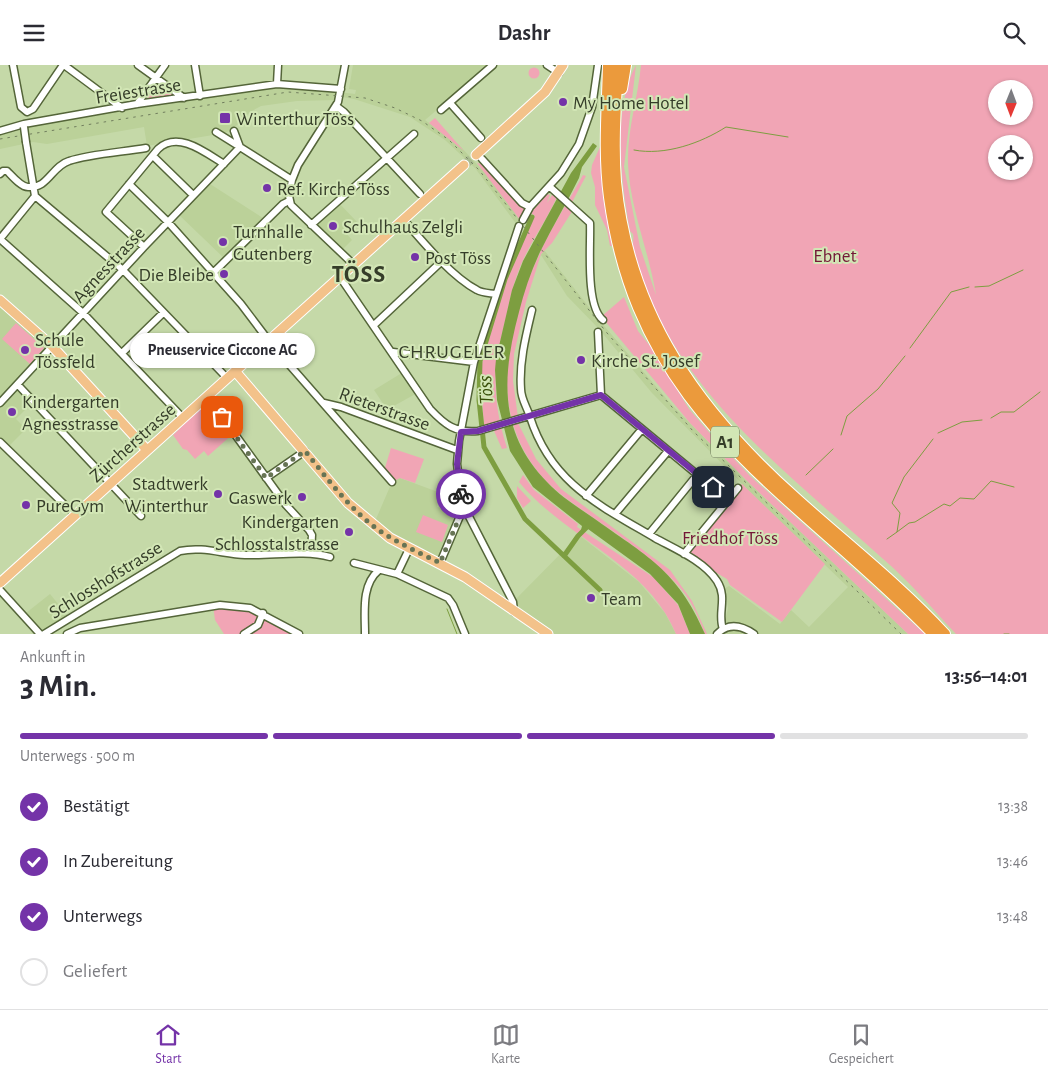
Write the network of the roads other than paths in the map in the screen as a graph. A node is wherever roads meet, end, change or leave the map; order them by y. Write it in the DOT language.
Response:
graph roads {
  1 [pos="13,65"];
  2 [pos="63,65"];
  3 [pos="138,65"];
  4 [pos="165,65"];
  5 [pos="195,65"];
  6 [pos="278,65"];
  7 [pos="344,65"];
  8 [pos="492,65"];
  9 [pos="547,65"];
  10 [pos="598,65"];
  11 [pos="608,65"];
  12 [pos="618,65"];
  13 [pos="626,65"];
  14 [pos="561,69"];
  15 [pos="156,77"];
  16 [pos="277,84"];
  17 [pos="341,89"];
  18 [pos="200,96"];
  19 [pos="184,98"];
  20 [pos="450,103"];
  21 [pos="137,105"];
  22 [pos="336,106"];
  23 [pos="122,107"];
  24 [pos="441,111"];
  25 [pos="24,126"];
  26 [pos="0,131"];
  27 [pos="234,131"];
  28 [pos="615,132"];
  29 [pos="216,133"];
  30 [pos="414,134"];
  31 [pos="481,138"];
  32 [pos="240,147"];
  33 [pos="146,148"];
  34 [pos="153,156"];
  35 [pos="479,157"];
  36 [pos="387,158"];
  37 [pos="224,164"];
  38 [pos="464,165"];
  39 [pos="0,174"];
  40 [pos="292,179"];
  41 [pos="129,184"];
  42 [pos="33,187"];
  43 [pos="552,189"];
  44 [pos="420,194"];
  45 [pos="193,195"];
  46 [pos="35,196"];
  47 [pos="290,201"];
  48 [pos="530,207"];
  49 [pos="168,222"];
  50 [pos="406,222"];
  51 [pos="311,225"];
  52 [pos="0,239"];
  53 [pos="144,247"];
  54 [pos="442,261"];
  55 [pos="353,264"];
  56 [pos="123,270"];
  57 [pos="213,273"];
  58 [pos="340,277"];
  59 [pos="496,293"];
  60 [pos="0,300"];
  61 [pos="532,310"];
  62 [pos="83,313"];
  63 [pos="163,313"];
  64 [pos="603,320"];
  65 [pos="374,325"];
  66 [pos="598,332"];
  67 [pos="268,340"];
  68 [pos="52,346"];
  69 [pos="393,352"];
  70 [pos="122,353"];
  71 [pos="474,362"];
  72 [pos="235,371"];
  73 [pos="227,378"];
  74 [pos="18,385"];
  75 [pos="601,395"];
  76 [pos="0,403"];
  77 [pos="324,403"];
  78 [pos="213,404"];
  79 [pos="527,416"];
  80 [pos="183,418"];
  81 [pos="642,429"];
  82 [pos="461,432"];
  83 [pos="0,442"];
  84 [pos="147,450"];
  85 [pos="457,450"];
  86 [pos="305,451"];
  87 [pos="668,451"];
  88 [pos="698,475"];
  89 [pos="266,478"];
  90 [pos="392,482"];
  91 [pos="110,483"];
  92 [pos="738,487"];
  93 [pos="586,496"];
  94 [pos="728,500"];
  95 [pos="462,503"];
  96 [pos="615,514"];
  97 [pos="75,515"];
  98 [pos="141,516"];
  99 [pos="649,534"];
  100 [pos="409,549"];
  101 [pos="311,553"];
  102 [pos="684,554"];
  103 [pos="330,557"];
  104 [pos="354,563"];
  105 [pos="440,563"];
  106 [pos="379,570"];
  107 [pos="397,574"];
  108 [pos="0,583"];
  109 [pos="0,591"];
  110 [pos="514,612"];
  111 [pos="263,613"];
  112 [pos="723,629"];
  113 [pos="40,634"];
  114 [pos="44,634"];
  115 [pos="67,634"];
  116 [pos="244,634"];
  117 [pos="299,634"];
  118 [pos="364,634"];
  119 [pos="465,634"];
  120 [pos="548,634"];
  121 [pos="717,634"];
  122 [pos="754,634"];
  123 [pos="933,634"];
  124 [pos="945,634"];
  1 -- 2 [label="street"];
  2 -- 23 [label="street"];
  3 -- 15 [label="street"];
  4 -- 15 [label="street"];
  5 -- 18 [label="street"];
  6 -- 16 [label="street"];
  7 -- 17 [label="street"];
  8 -- 20 [label="street"];
  9 -- 14 [label="street"];
  10 -- 43 [label="street"];
  11 -- 123 [label="highway, A1"];
  12 -- 28 [label="highway, A1"];
  13 -- 28 [label="highway, A1"];
  14 -- 35 [label="main road"];
  15 -- 19 [label="street"];
  15 -- 21 [label="street"];
  16 -- 17 [label="street, Freiestrasse"];
  16 -- 18 [label="street, Freiestrasse"];
  17 -- 22 [label="street"];
  18 -- 19 [label="street, Freiestrasse"];
  19 -- 21 [label="street, Freiestrasse"];
  20 -- 24 [label="street"];
  20 -- 31 [label="street"];
  21 -- 23 [label="street, Freiestrasse"];
  22 -- 36 [label="street"];
  22 -- 40 [label="street"];
  23 -- 25 [label="street, Freiestrasse"];
  25 -- 26 [label="street, Freiestrasse"];
  25 -- 42 [label="street, bridge"];
  27 -- 32 [label="street"];
  28 -- 124 [label="highway, A1"];
  29 -- 32 [label="street"];
  30 -- 36 [label="street"];
  32 -- 37 [label="street, Agnesstrasse"];
  32 -- 40 [label="street"];
  33 -- 42 [label="street"];
  34 -- 37 [label="street"];
  34 -- 41 [label="street"];
  34 -- 45 [label="street"];
  35 -- 48 [label="street"];
  36 -- 44 [label="street"];
  36 -- 51 [label="street"];
  37 -- 45 [label="street, Agnesstrasse"];
  38 -- 50 [label="main road, Zürcherstrasse"];
  39 -- 42 [label="street"];
  40 -- 47 [label="street"];
  41 -- 49 [label="street, Rieterstrasse"];
  41 -- 53 [label="street"];
  42 -- 46 [label="street"];
  43 -- 48 [label="street"];
  43 -- 64 [label="street"];
  45 -- 49 [label="street, Agnesstrasse"];
  46 -- 52 [label="street"];
  46 -- 56 [label="street"];
  47 -- 51 [label="street"];
  47 -- 57 [label="street"];
  48 -- 59 [label="street"];
  49 -- 53 [label="street, Agnesstrasse"];
  49 -- 57 [label="street, Rieterstrasse"];
  50 -- 54 [label="street"];
  50 -- 55 [label="main road, Zürcherstrasse"];
  51 -- 55 [label="street"];
  52 -- 62 [label="street"];
  53 -- 56 [label="street, Agnesstrasse"];
  54 -- 59 [label="street"];
  54 -- 65 [label="street"];
  55 -- 58 [label="main road, Zürcherstrasse"];
  56 -- 62 [label="street, Agnesstrasse"];
  56 -- 63 [label="street"];
  57 -- 67 [label="street, Rieterstrasse"];
  58 -- 65 [label="street"];
  58 -- 67 [label="main road, Zürcherstrasse"];
  59 -- 71 [label="street"];
  60 -- 68 [label="main road"];
  61 -- 79 [label="street"];
  62 -- 68 [label="street, Agnesstrasse"];
  62 -- 70 [label="street"];
  63 -- 70 [label="street"];
  63 -- 73 [label="street"];
  65 -- 69 [label="street"];
  66 -- 75 [label="street"];
  67 -- 72 [label="main road, Zürcherstrasse"];
  67 -- 77 [label="street, Rieterstrasse"];
  68 -- 74 [label="street, Agnesstrasse"];
  68 -- 84 [label="main road"];
  69 -- 71 [label="street"];
  69 -- 82 [label="street"];
  70 -- 80 [label="street"];
  71 -- 82 [label="street"];
  72 -- 73 [label="main road, Zürcherstrasse"];
  72 -- 86 [label="main road"];
  73 -- 80 [label="main road, Zürcherstrasse"];
  74 -- 76 [label="street, Agnesstrasse"];
  74 -- 91 [label="street"];
  75 -- 79 [label="street"];
  75 -- 81 [label="street"];
  77 -- 85 [label="street, Rieterstrasse"];
  77 -- 90 [label="street"];
  78 -- 89 [label="street"];
  79 -- 82 [label="street"];
  79 -- 93 [label="street"];
  80 -- 84 [label="main road, Zürcherstrasse"];
  81 -- 87 [label="street"];
  81 -- 93 [label="street"];
  82 -- 85 [label="street"];
  83 -- 97 [label="street"];
  84 -- 91 [label="main road, Zürcherstrasse"];
  85 -- 95 [label="street"];
  86 -- 89 [label="street"];
  86 -- 100 [label="main road"];
  87 -- 88 [label="street"];
  87 -- 96 [label="street"];
  88 -- 94 [label="street"];
  88 -- 99 [label="street"];
  89 -- 101 [label="street"];
  91 -- 97 [label="main road, Zürcherstrasse"];
  91 -- 98 [label="street"];
  92 -- 94 [label="street"];
  93 -- 96 [label="street"];
  94 -- 102 [label="street"];
  95 -- 105 [label="street"];
  95 -- 110 [label="street"];
  96 -- 99 [label="street"];
  97 -- 108 [label="main road, Zürcherstrasse"];
  99 -- 102 [label="street"];
  100 -- 105 [label="main road"];
  100 -- 107 [label="street"];
  101 -- 103 [label="street, Schlosshofstrasse"];
  101 -- 114 [label="street, Schlosshofstrasse"];
  102 -- 112 [label="street"];
  104 -- 106 [label="street"];
  105 -- 110 [label="main road"];
  106 -- 107 [label="street"];
  106 -- 118 [label="street"];
  107 -- 119 [label="street"];
  109 -- 113 [label="street"];
  110 -- 120 [label="main road"];
  111 -- 115 [label="street"];
  111 -- 116 [label="street"];
  111 -- 117 [label="street"];
  112 -- 121 [label="street"];
  112 -- 122 [label="street"];
}
